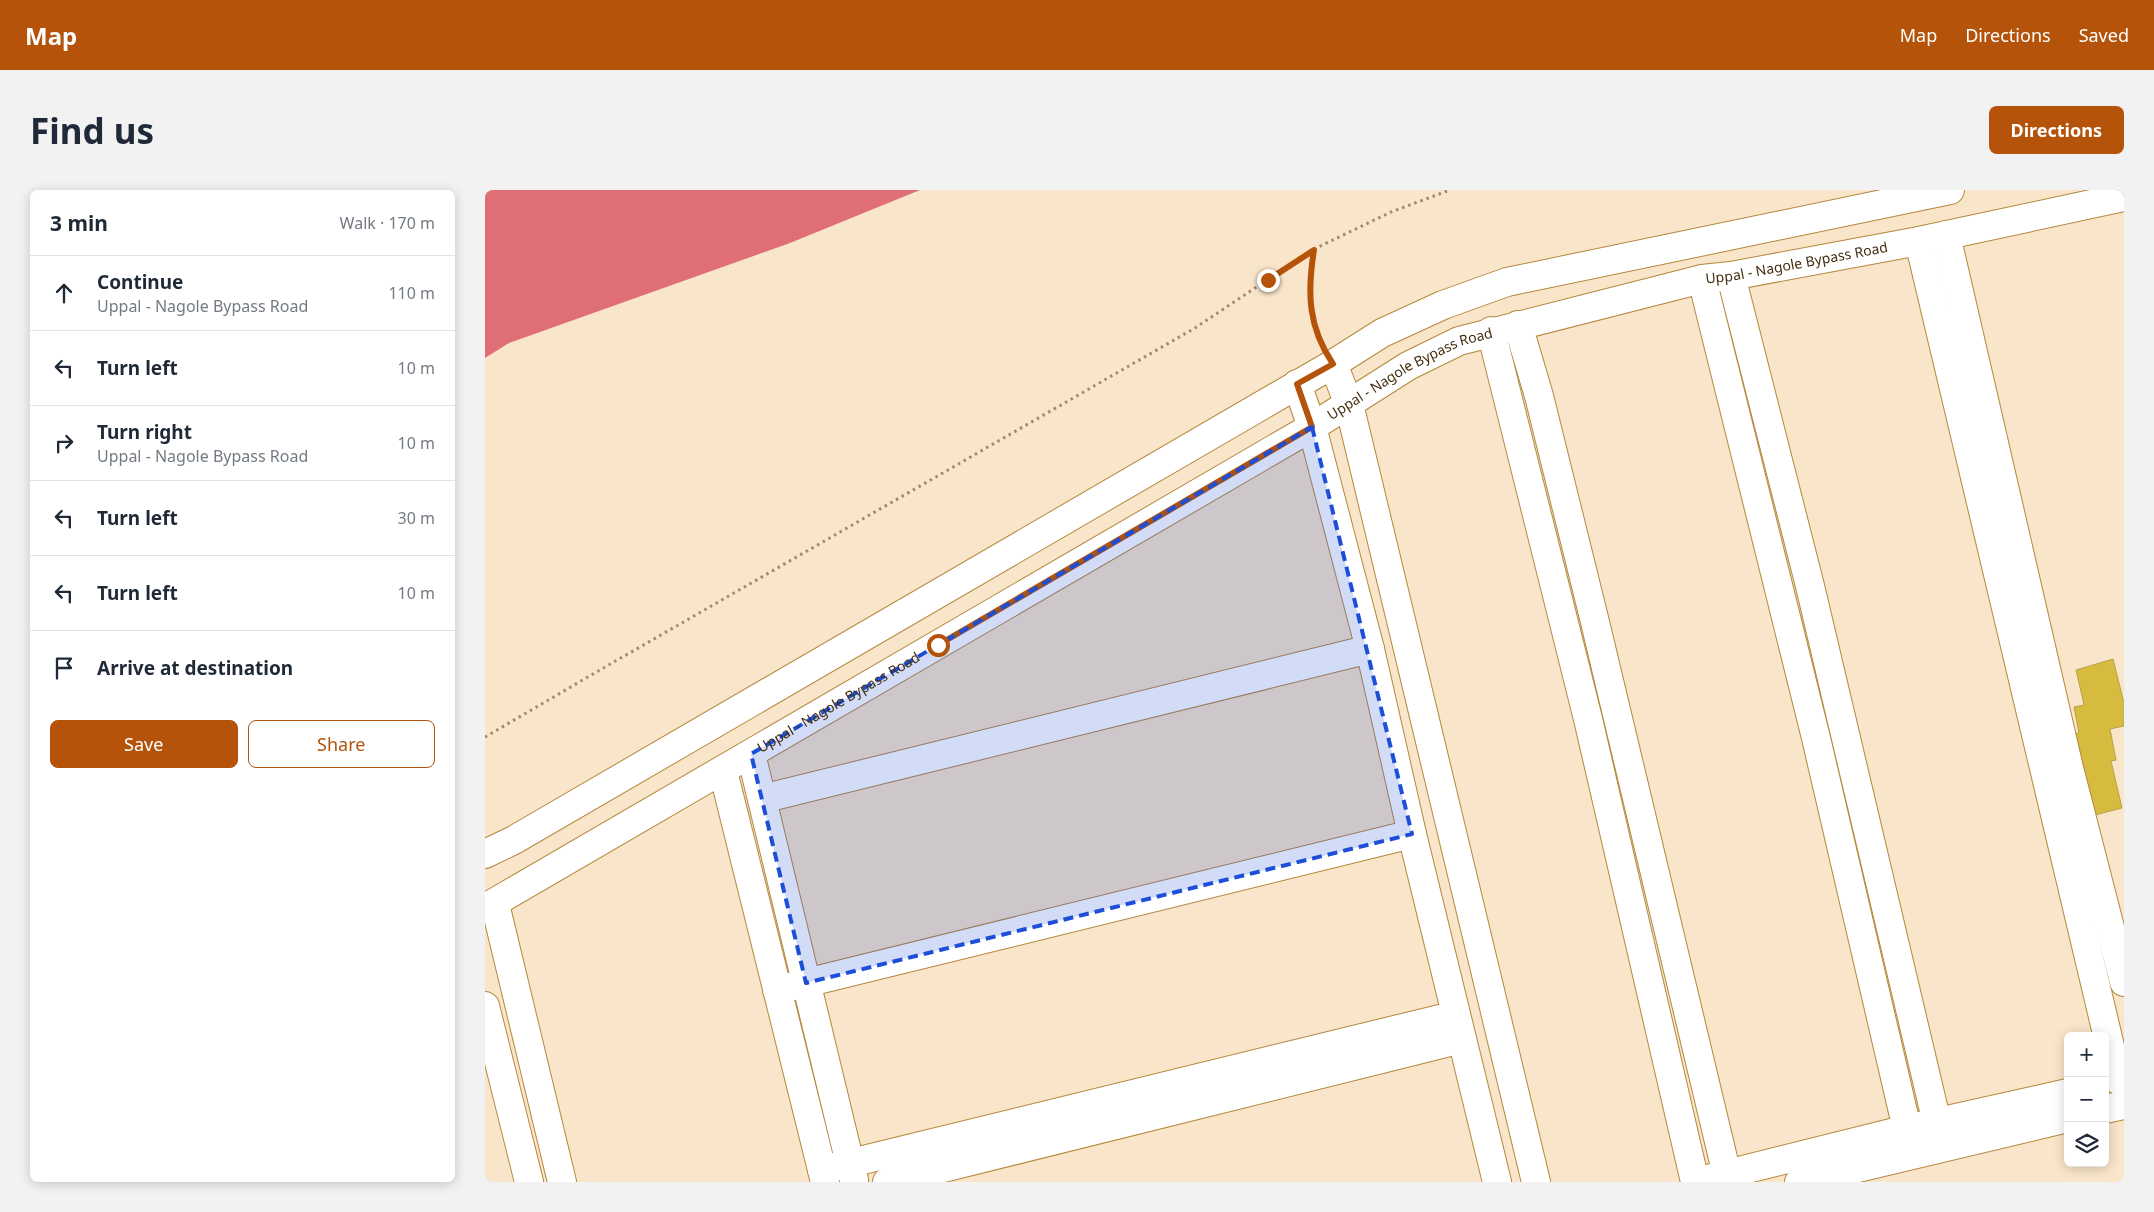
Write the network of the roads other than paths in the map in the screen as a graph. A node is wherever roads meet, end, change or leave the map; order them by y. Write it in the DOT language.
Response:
graph roads {
  1 [pos="1949,190"];
  2 [pos="2124,197"];
  3 [pos="1946,235"];
  4 [pos="1919,241"];
  5 [pos="1731,276"];
  6 [pos="1702,279"];
  7 [pos="1518,324"];
  8 [pos="1491,331"];
  9 [pos="1333,364"];
  10 [pos="1297,384"];
  11 [pos="1349,404"];
  12 [pos="1312,427"];
  13 [pos="1370,650"];
  14 [pos="751,754"];
  15 [pos="723,770"];
  16 [pos="762,799"];
  17 [pos="1412,834"];
  18 [pos="485,854"];
  19 [pos="490,906"];
  20 [pos="2124,982"];
  21 [pos="806,983"];
  22 [pos="777,990"];
  23 [pos="485,1006"];
  24 [pos="1459,1027"];
  25 [pos="2118,1087"];
  26 [pos="2064,1094"];
  27 [pos="2109,1102"];
  28 [pos="2064,1119"];
  29 [pos="1937,1123"];
  30 [pos="1907,1129"];
  31 [pos="853,1173"];
  32 [pos="1727,1175"];
  33 [pos="823,1176"];
  34 [pos="529,1182"];
  35 [pos="562,1182"];
  36 [pos="887,1182"];
  37 [pos="1497,1182"];
  38 [pos="1536,1182"];
  39 [pos="1695,1182"];
  40 [pos="1799,1182"];
  1 -- 9 [label="street"];
  2 -- 3 [label="street, Uppal - Nagole Bypass Road"];
  3 -- 4 [label="street, Uppal - Nagole Bypass Road"];
  3 -- 20 [label="street"];
  4 -- 5 [label="street, Uppal - Nagole Bypass Road"];
  4 -- 25 [label="street"];
  5 -- 6 [label="street, Uppal - Nagole Bypass Road"];
  5 -- 29 [label="street"];
  6 -- 7 [label="street, Uppal - Nagole Bypass Road"];
  6 -- 30 [label="street"];
  7 -- 8 [label="street, Uppal - Nagole Bypass Road"];
  7 -- 32 [label="street"];
  8 -- 11 [label="street, Uppal - Nagole Bypass Road"];
  8 -- 39 [label="street"];
  9 -- 10 [label="street"];
  9 -- 11 [label="street"];
  10 -- 12 [label="street"];
  10 -- 18 [label="street"];
  11 -- 12 [label="street, Uppal - Nagole Bypass Road"];
  11 -- 38 [label="street"];
  12 -- 13 [label="street"];
  12 -- 14 [label="street, Uppal - Nagole Bypass Road"];
  13 -- 16 [label="street"];
  13 -- 17 [label="street"];
  14 -- 15 [label="street, Uppal - Nagole Bypass Road"];
  14 -- 16 [label="street"];
  15 -- 19 [label="street, Uppal - Nagole Bypass Road"];
  15 -- 22 [label="street"];
  16 -- 21 [label="street"];
  17 -- 21 [label="street"];
  17 -- 24 [label="street"];
  19 -- 35 [label="street"];
  21 -- 22 [label="street"];
  21 -- 31 [label="street"];
  22 -- 33 [label="street"];
  23 -- 34 [label="street"];
  24 -- 31 [label="street"];
  24 -- 36 [label="street"];
  24 -- 37 [label="street"];
  25 -- 27 [label="street"];
  26 -- 29 [label="street"];
  28 -- 40 [label="street"];
  29 -- 30 [label="street"];
  30 -- 32 [label="street"];
  31 -- 33 [label="street"];
  32 -- 39 [label="street"];
}
